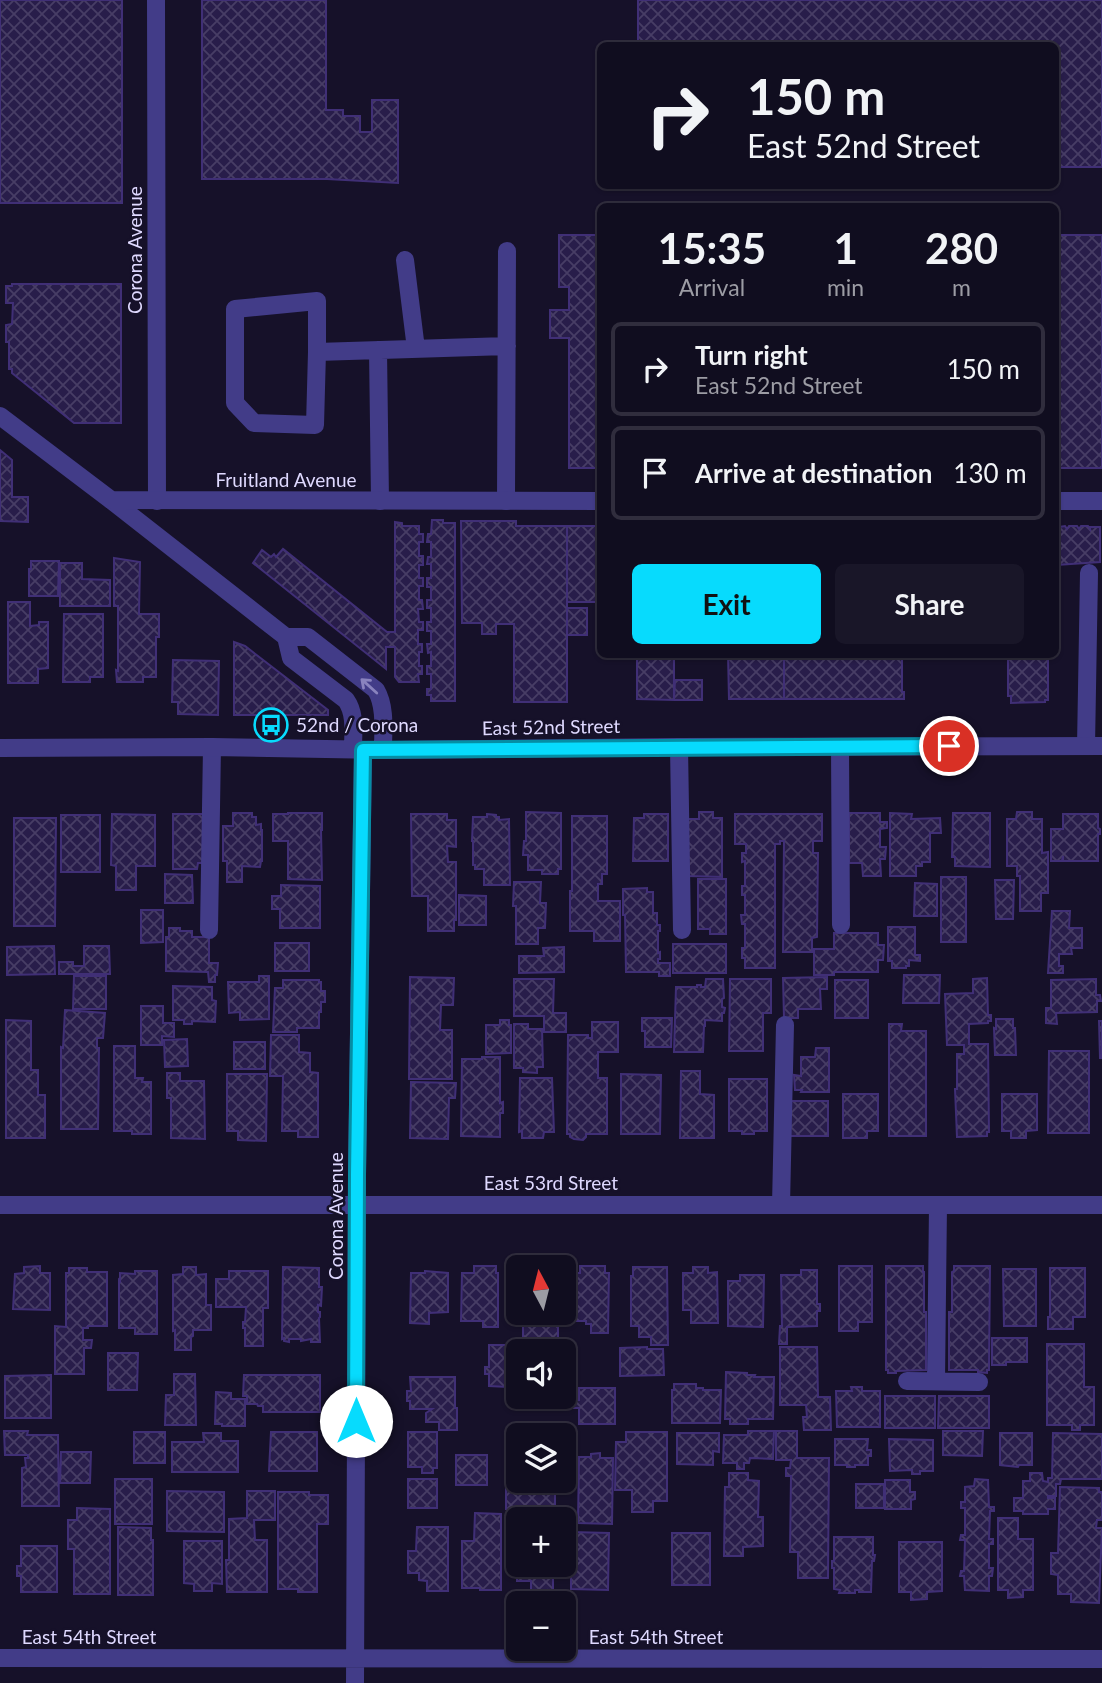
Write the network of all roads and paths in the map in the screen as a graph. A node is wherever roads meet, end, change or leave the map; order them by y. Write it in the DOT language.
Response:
graph roads {
  1 [pos="156,0"];
  2 [pos="507,251"];
  3 [pos="405,260"];
  4 [pos="507,346"];
  5 [pos="416,349"];
  6 [pos="378,350"];
  7 [pos="317,352"];
  8 [pos="0,416"];
  9 [pos="111,500"];
  10 [pos="157,501"];
  11 [pos="380,501"];
  12 [pos="506,501"];
  13 [pos="597,501"];
  14 [pos="1059,501"];
  15 [pos="1102,501"];
  16 [pos="1089,573"];
  17 [pos="286,637"];
  18 [pos="1094,746"];
  19 [pos="212,747"];
  20 [pos="679,747"];
  21 [pos="840,747"];
  22 [pos="0,748"];
  23 [pos="358,750"];
  24 [pos="383,750"];
  25 [pos="841,925"];
  26 [pos="209,930"];
  27 [pos="682,930"];
  28 [pos="785,1025"];
  29 [pos="357,1204"];
  30 [pos="0,1205"];
  31 [pos="781,1205"];
  32 [pos="938,1205"];
  33 [pos="1102,1205"];
  34 [pos="907,1381"];
  35 [pos="936,1381"];
  36 [pos="979,1382"];
  37 [pos="0,1658"];
  38 [pos="355,1658"];
  39 [pos="1102,1659"];
  40 [pos="355,1683"];
  1 -- 10 [label="street, Corona Avenue"];
  2 -- 4 [label="street"];
  3 -- 5 [label="street"];
  4 -- 5 [label="street"];
  4 -- 12 [label="street"];
  5 -- 6 [label="street"];
  6 -- 7 [label="street"];
  6 -- 11 [label="street"];
  7 -- 7 [label="street"];
  8 -- 9 [label="street"];
  9 -- 10 [label="street, Fruitland Avenue"];
  9 -- 17 [label="street, Corona Avenue"];
  10 -- 11 [label="street, Fruitland Avenue"];
  11 -- 12 [label="street, Fruitland Avenue"];
  12 -- 13 [label="street, Fruitland Avenue"];
  14 -- 15 [label="street"];
  16 -- 18 [label="street"];
  17 -- 23 [label="street, Corona Avenue"];
  24 -- 17 [label="street, Corona Avenue, one-way"];
  18 -- 21 [label="street, East 52nd Street"];
  19 -- 22 [label="street, East 52nd Street"];
  19 -- 23 [label="street, East 52nd Street"];
  19 -- 26 [label="street"];
  20 -- 21 [label="street, East 52nd Street"];
  20 -- 24 [label="street, East 52nd Street"];
  20 -- 27 [label="street"];
  21 -- 25 [label="street"];
  23 -- 24 [label="street, East 52nd Street"];
  23 -- 29 [label="street, Corona Avenue"];
  28 -- 31 [label="street"];
  29 -- 30 [label="street, East 53rd Street"];
  29 -- 31 [label="street, East 53rd Street"];
  29 -- 38 [label="street, Corona Avenue"];
  31 -- 32 [label="street, East 53rd Street"];
  32 -- 33 [label="street, East 53rd Street"];
  32 -- 35 [label="street"];
  34 -- 35 [label="street"];
  35 -- 36 [label="street"];
  37 -- 38 [label="street, East 54th Street"];
  38 -- 39 [label="street, East 54th Street"];
  38 -- 40 [label="street, Corona Avenue"];
}
